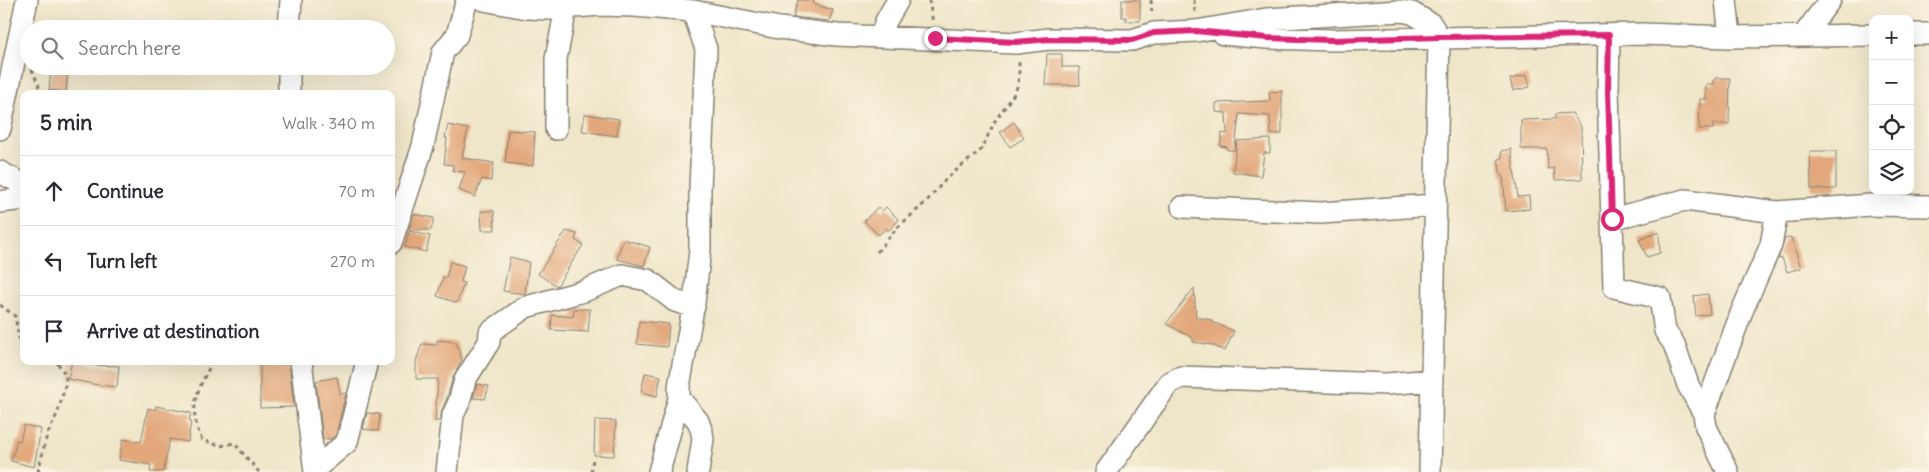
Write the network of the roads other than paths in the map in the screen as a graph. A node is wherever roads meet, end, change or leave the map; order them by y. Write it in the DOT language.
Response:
graph roads {
  1 [pos="27,0"];
  2 [pos="291,0"];
  3 [pos="467,0"];
  4 [pos="484,0"];
  5 [pos="898,0"];
  6 [pos="1726,0"];
  7 [pos="1830,0"];
  8 [pos="1391,6"];
  9 [pos="566,8"];
  10 [pos="693,11"];
  11 [pos="22,20"];
  12 [pos="290,20"];
  13 [pos="20,30"];
  14 [pos="1196,31"];
  15 [pos="1914,34"];
  16 [pos="1929,34"];
  17 [pos="1609,35"];
  18 [pos="1869,35"];
  19 [pos="881,36"];
  20 [pos="1803,36"];
  21 [pos="1406,37"];
  22 [pos="1439,37"];
  23 [pos="1730,37"];
  24 [pos="289,75"];
  25 [pos="289,90"];
  26 [pos="4,98"];
  27 [pos="556,129"];
  28 [pos="0,130"];
  29 [pos="0,172"];
  30 [pos="20,183"];
  31 [pos="20,200"];
  32 [pos="0,202"];
  33 [pos="1434,205"];
  34 [pos="1929,206"];
  35 [pos="1182,207"];
  36 [pos="1777,212"];
  37 [pos="1612,219"];
  38 [pos="395,231"];
  39 [pos="694,307"];
  40 [pos="302,365"];
  41 [pos="366,365"];
  42 [pos="1431,380"];
  43 [pos="680,398"];
  44 [pos="1704,414"];
  45 [pos="315,470"];
  46 [pos="447,472"];
  47 [pos="659,472"];
  48 [pos="698,472"];
  49 [pos="1106,472"];
  50 [pos="1430,472"];
  51 [pos="1728,472"];
  1 -- 11 [label="street"];
  2 -- 12 [label="street"];
  3 -- 38 [label="street"];
  4 -- 9 [label="street"];
  5 -- 19 [label="street"];
  6 -- 23 [label="street"];
  7 -- 20 [label="street"];
  8 -- 14 [label="street"];
  8 -- 21 [label="street"];
  8 -- 22 [label="street"];
  9 -- 10 [label="street"];
  9 -- 27 [label="street"];
  10 -- 19 [label="street"];
  10 -- 39 [label="street"];
  13 -- 26 [label="street"];
  14 -- 19 [label="street"];
  14 -- 21 [label="street"];
  15 -- 16 [label="street"];
  17 -- 22 [label="street"];
  17 -- 23 [label="street"];
  17 -- 37 [label="street"];
  18 -- 20 [label="street"];
  20 -- 23 [label="street"];
  21 -- 22 [label="street"];
  22 -- 33 [label="street"];
  24 -- 25 [label="street"];
  26 -- 28 [label="street"];
  29 -- 30 [label="street"];
  31 -- 32 [label="street"];
  33 -- 35 [label="street"];
  33 -- 42 [label="street"];
  34 -- 36 [label="street"];
  36 -- 37 [label="street"];
  36 -- 44 [label="street"];
  37 -- 44 [label="street"];
  39 -- 43 [label="street"];
  39 -- 46 [label="street"];
  40 -- 45 [label="street"];
  41 -- 45 [label="street"];
  42 -- 49 [label="street"];
  42 -- 50 [label="street"];
  43 -- 47 [label="street"];
  43 -- 48 [label="street"];
  44 -- 51 [label="street"];
}
